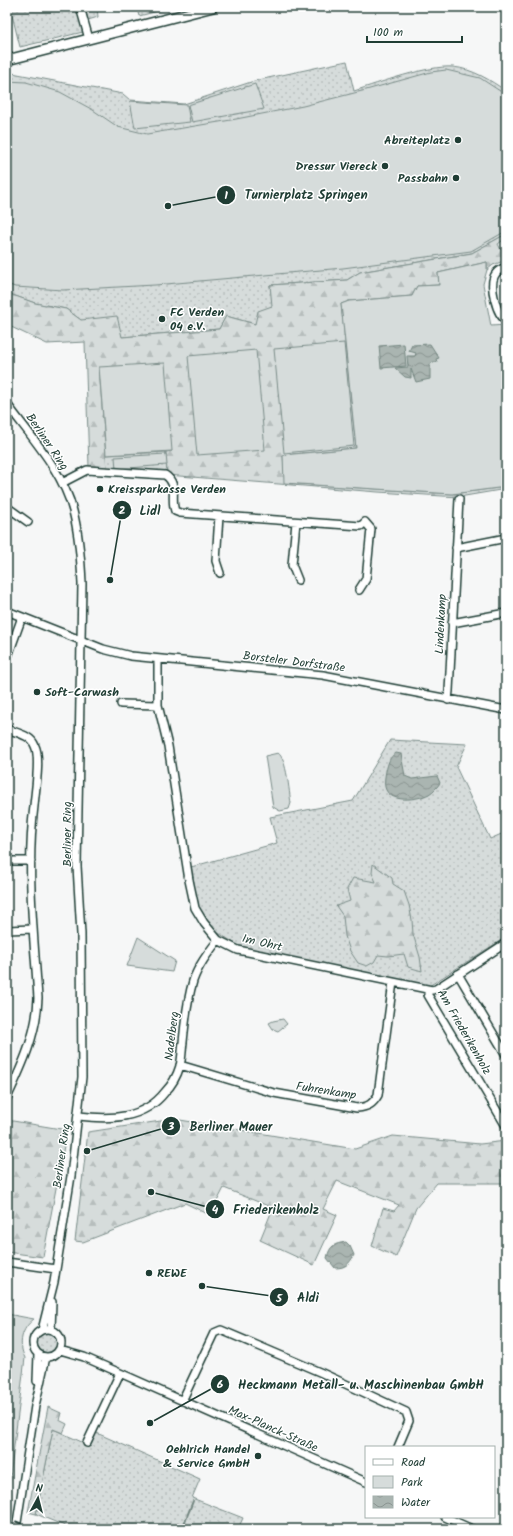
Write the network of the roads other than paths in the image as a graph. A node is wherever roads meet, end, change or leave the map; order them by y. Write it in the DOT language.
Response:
graph roads {
  1 [pos="80,7"];
  2 [pos="213,7"];
  3 [pos="88,39"];
  4 [pos="7,60"];
  5 [pos="506,267"];
  6 [pos="506,320"];
  7 [pos="7,404"];
  8 [pos="62,483"];
  9 [pos="459,499"];
  10 [pos="7,507"];
  11 [pos="219,516"];
  12 [pos="28,522"];
  13 [pos="296,522"];
  14 [pos="506,538"];
  15 [pos="456,548"];
  16 [pos="220,573"];
  17 [pos="298,580"];
  18 [pos="359,590"];
  19 [pos="7,611"];
  20 [pos="506,613"];
  21 [pos="22,617"];
  22 [pos="452,623"];
  23 [pos="80,640"];
  24 [pos="7,659"];
  25 [pos="158,659"];
  26 [pos="448,700"];
  27 [pos="121,704"];
  28 [pos="158,705"];
  29 [pos="506,710"];
  30 [pos="7,729"];
  31 [pos="7,861"];
  32 [pos="31,861"];
  33 [pos="33,929"];
  34 [pos="7,930"];
  35 [pos="218,940"];
  36 [pos="506,943"];
  37 [pos="458,974"];
  38 [pos="393,982"];
  39 [pos="428,990"];
  40 [pos="506,1055"];
  41 [pos="180,1065"];
  42 [pos="7,1098"];
  43 [pos="79,1116"];
  44 [pos="506,1126"];
  45 [pos="7,1262"];
  46 [pos="56,1269"];
  47 [pos="54,1282"];
  48 [pos="51,1329"];
  49 [pos="42,1330"];
  50 [pos="61,1346"];
  51 [pos="38,1354"];
  52 [pos="46,1357"];
  53 [pos="120,1373"];
  54 [pos="182,1401"];
  55 [pos="36,1406"];
  56 [pos="87,1443"];
  57 [pos="398,1446"];
  58 [pos="365,1482"];
  59 [pos="447,1518"];
  60 [pos="16,1529"];
  61 [pos="472,1529"];
  1 -- 3 [label="street"];
  2 -- 3 [label="main road"];
  3 -- 4 [label="main road"];
  5 -- 6 [label="street"];
  7 -- 8 [label="street, Berliner Ring"];
  8 -- 11 [label="street"];
  8 -- 23 [label="street, Berliner Ring"];
  9 -- 15 [label="street, Lindenkamp"];
  10 -- 12 [label="street"];
  11 -- 13 [label="street"];
  11 -- 16 [label="street"];
  13 -- 17 [label="street"];
  13 -- 18 [label="street"];
  14 -- 15 [label="street"];
  15 -- 22 [label="street, Lindenkamp"];
  19 -- 21 [label="street, Borsteler Dorfstraße"];
  20 -- 22 [label="street"];
  21 -- 23 [label="street, Borsteler Dorfstraße"];
  21 -- 24 [label="street"];
  22 -- 26 [label="street, Lindenkamp"];
  23 -- 25 [label="street, Borsteler Dorfstraße"];
  23 -- 43 [label="street, Berliner Ring"];
  25 -- 26 [label="street, Borsteler Dorfstraße"];
  25 -- 28 [label="street, Im Ohrt"];
  26 -- 29 [label="street, Borsteler Dorfstraße"];
  27 -- 28 [label="street"];
  28 -- 35 [label="street, Im Ohrt"];
  30 -- 32 [label="street"];
  31 -- 32 [label="street"];
  32 -- 33 [label="street"];
  33 -- 34 [label="street"];
  33 -- 42 [label="street"];
  35 -- 38 [label="street, Im Ohrt"];
  35 -- 41 [label="street, Nadelberg"];
  36 -- 37 [label="street"];
  37 -- 39 [label="street"];
  37 -- 40 [label="street"];
  38 -- 39 [label="street, Im Ohrt"];
  38 -- 41 [label="street, Fuhrenkamp"];
  39 -- 44 [label="street, Am Friederikenholz"];
  41 -- 43 [label="street, Nadelberg"];
  43 -- 46 [label="street, Berliner Ring"];
  45 -- 46 [label="street"];
  46 -- 47 [label="street, Berliner Ring"];
  47 -- 48 [label="street, Berliner Ring"];
  47 -- 49 [label="street, Berliner Ring"];
  48 -- 49 [label="street"];
  48 -- 50 [label="street"];
  49 -- 51 [label="street"];
  50 -- 52 [label="street"];
  50 -- 53 [label="street, Max-Planck-Straße"];
  51 -- 52 [label="street"];
  51 -- 55 [label="street"];
  52 -- 55 [label="street"];
  53 -- 54 [label="street, Max-Planck-Straße"];
  53 -- 56 [label="street"];
  54 -- 57 [label="street"];
  54 -- 58 [label="street, Max-Planck-Straße"];
  55 -- 60 [label="street"];
  59 -- 61 [label="street"];
}
